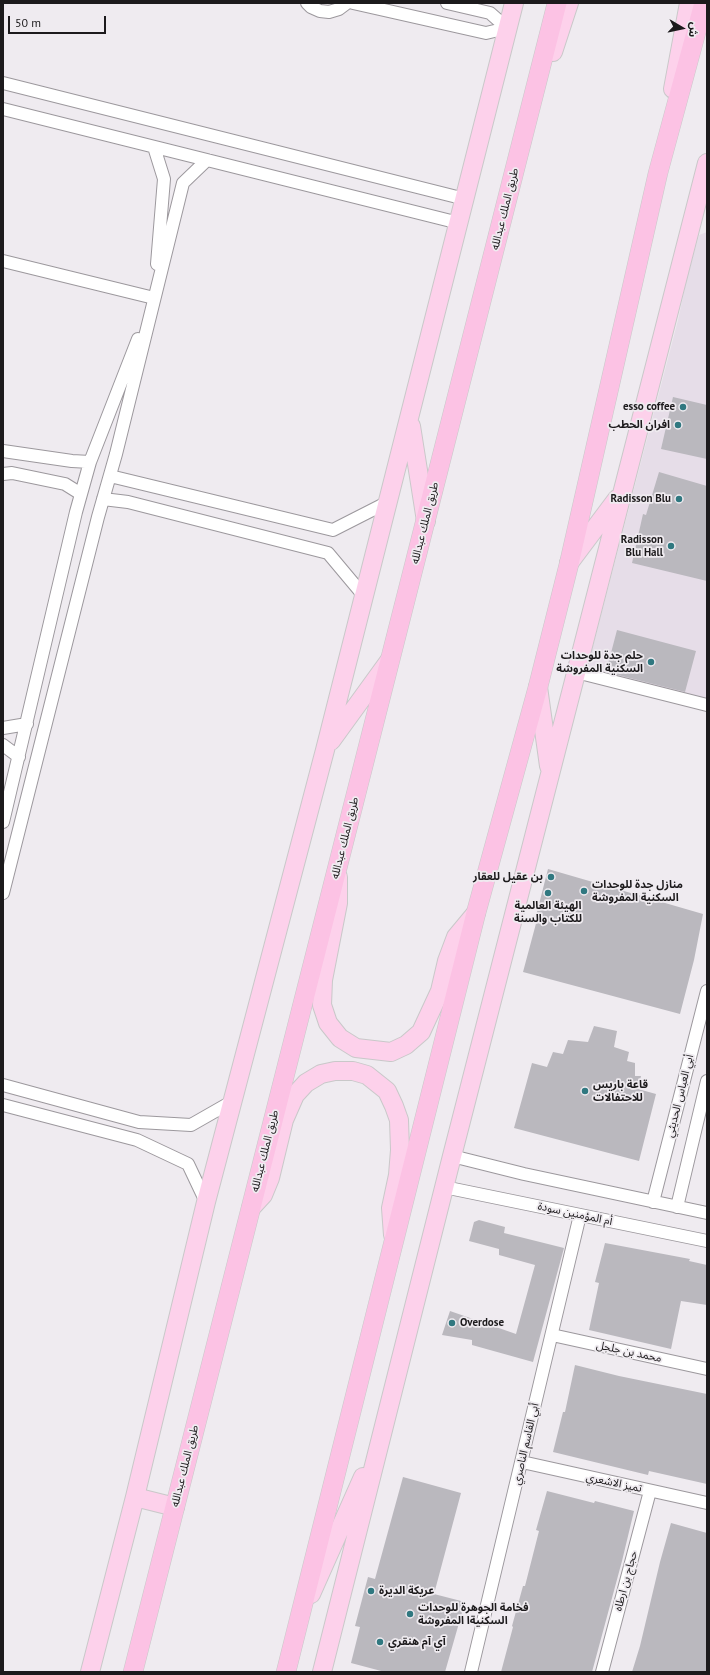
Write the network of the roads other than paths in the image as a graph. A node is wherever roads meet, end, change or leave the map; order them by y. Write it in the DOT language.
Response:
graph roads {
  1 [pos="307,3"];
  2 [pos="347,3"];
  3 [pos="353,3"];
  4 [pos="447,3"];
  5 [pos="514,3"];
  6 [pos="557,3"];
  7 [pos="569,3"];
  8 [pos="689,3"];
  9 [pos="704,3"];
  10 [pos="507,28"];
  11 [pos="3,83"];
  12 [pos="3,109"];
  13 [pos="529,116"];
  14 [pos="154,147"];
  15 [pos="207,160"];
  16 [pos="707,163"];
  17 [pos="658,173"];
  18 [pos="465,199"];
  19 [pos="459,223"];
  20 [pos="3,262"];
  21 [pos="154,298"];
  22 [pos="409,417"];
  23 [pos="3,450"];
  24 [pos="90,462"];
  25 [pos="3,474"];
  26 [pos="110,476"];
  27 [pos="622,491"];
  28 [pos="81,494"];
  29 [pos="103,499"];
  30 [pos="388,502"];
  31 [pos="426,521"];
  32 [pos="569,564"];
  33 [pos="364,596"];
  34 [pos="390,659"];
  35 [pos="576,672"];
  36 [pos="538,687"];
  37 [pos="707,705"];
  38 [pos="27,724"];
  39 [pos="3,728"];
  40 [pos="3,745"];
  41 [pos="325,750"];
  42 [pos="19,757"];
  43 [pos="550,774"];
  44 [pos="3,822"];
  45 [pos="338,866"];
  46 [pos="3,894"];
  47 [pos="476,913"];
  48 [pos="707,991"];
  49 [pos="707,1081"];
  50 [pos="3,1085"];
  51 [pos="233,1102"];
  52 [pos="3,1105"];
  53 [pos="452,1156"];
  54 [pos="444,1187"];
  55 [pos="206,1202"];
  56 [pos="653,1202"];
  57 [pos="678,1207"];
  58 [pos="250,1209"];
  59 [pos="707,1213"];
  60 [pos="580,1215"];
  61 [pos="707,1241"];
  62 [pos="393,1242"];
  63 [pos="552,1335"];
  64 [pos="707,1369"];
  65 [pos="383,1434"];
  66 [pos="522,1462"];
  67 [pos="650,1491"];
  68 [pos="135,1498"];
  69 [pos="707,1503"];
  70 [pos="175,1507"];
  71 [pos="300,1618"];
  72 [pos="90,1672"];
  73 [pos="133,1672"];
  74 [pos="286,1672"];
  75 [pos="322,1672"];
  76 [pos="471,1672"];
  77 [pos="602,1672"];
  1 -- 2 [label="street"];
  3 -- 10 [label="street"];
  4 -- 10 [label="street"];
  5 -- 10 [label="main road"];
  6 -- 13 [label="highway, طريق الملك عبدالله"];
  7 -- 13 [label="main road"];
  8 -- 17 [label="main road"];
  9 -- 17 [label="highway"];
  10 -- 18 [label="main road"];
  11 -- 18 [label="street"];
  12 -- 14 [label="street"];
  13 -- 31 [label="highway, طريق الملك عبدالله"];
  14 -- 15 [label="street"];
  14 -- 21 [label="street"];
  15 -- 19 [label="street"];
  15 -- 26 [label="street"];
  16 -- 27 [label="main road"];
  17 -- 32 [label="highway"];
  18 -- 19 [label="main road"];
  19 -- 22 [label="main road"];
  20 -- 21 [label="street"];
  21 -- 24 [label="street"];
  22 -- 30 [label="main road"];
  22 -- 31 [label="main road"];
  23 -- 24 [label="street"];
  24 -- 28 [label="street"];
  25 -- 28 [label="street"];
  26 -- 29 [label="street"];
  26 -- 30 [label="street"];
  27 -- 32 [label="main road"];
  27 -- 35 [label="main road"];
  28 -- 38 [label="street"];
  29 -- 33 [label="street"];
  29 -- 46 [label="street"];
  30 -- 33 [label="main road"];
  31 -- 34 [label="highway, طريق الملك عبدالله"];
  32 -- 36 [label="highway"];
  33 -- 41 [label="main road"];
  34 -- 41 [label="main road"];
  34 -- 45 [label="highway, طريق الملك عبدالله"];
  35 -- 37 [label="street"];
  35 -- 43 [label="main road"];
  36 -- 43 [label="main road"];
  36 -- 47 [label="highway"];
  38 -- 39 [label="street"];
  38 -- 42 [label="street"];
  40 -- 42 [label="street"];
  41 -- 51 [label="main road"];
  42 -- 44 [label="street"];
  43 -- 53 [label="main road"];
  45 -- 47 [label="main road"];
  45 -- 58 [label="highway, طريق الملك عبدالله"];
  47 -- 62 [label="highway"];
  48 -- 56 [label="street, أبي العباس الحديثي"];
  49 -- 57 [label="street, أبي العباس الحديثي"];
  50 -- 51 [label="street"];
  51 -- 55 [label="main road"];
  52 -- 55 [label="street"];
  53 -- 54 [label="main road"];
  53 -- 56 [label="street"];
  54 -- 60 [label="street, أم المؤمنين سودة"];
  54 -- 65 [label="main road"];
  55 -- 68 [label="main road"];
  56 -- 57 [label="street"];
  57 -- 59 [label="street"];
  58 -- 62 [label="main road"];
  58 -- 70 [label="highway, طريق الملك عبدالله"];
  60 -- 61 [label="street, أم المؤمنين سودة"];
  60 -- 63 [label="street, أبي القاسم الناصري"];
  62 -- 71 [label="highway"];
  63 -- 64 [label="street, محمد بن جلجل"];
  63 -- 66 [label="street, أبي القاسم الناصري"];
  65 -- 71 [label="main road"];
  65 -- 75 [label="main road"];
  66 -- 67 [label="street, تميز الاشعري"];
  66 -- 76 [label="street, أبي القاسم الناصري"];
  67 -- 69 [label="street, تميز الاشعري"];
  67 -- 77 [label="street, حجاج بن ارطاه"];
  68 -- 70 [label="main road"];
  68 -- 72 [label="main road"];
  70 -- 73 [label="highway, طريق الملك عبدالله"];
  71 -- 74 [label="highway"];
}
